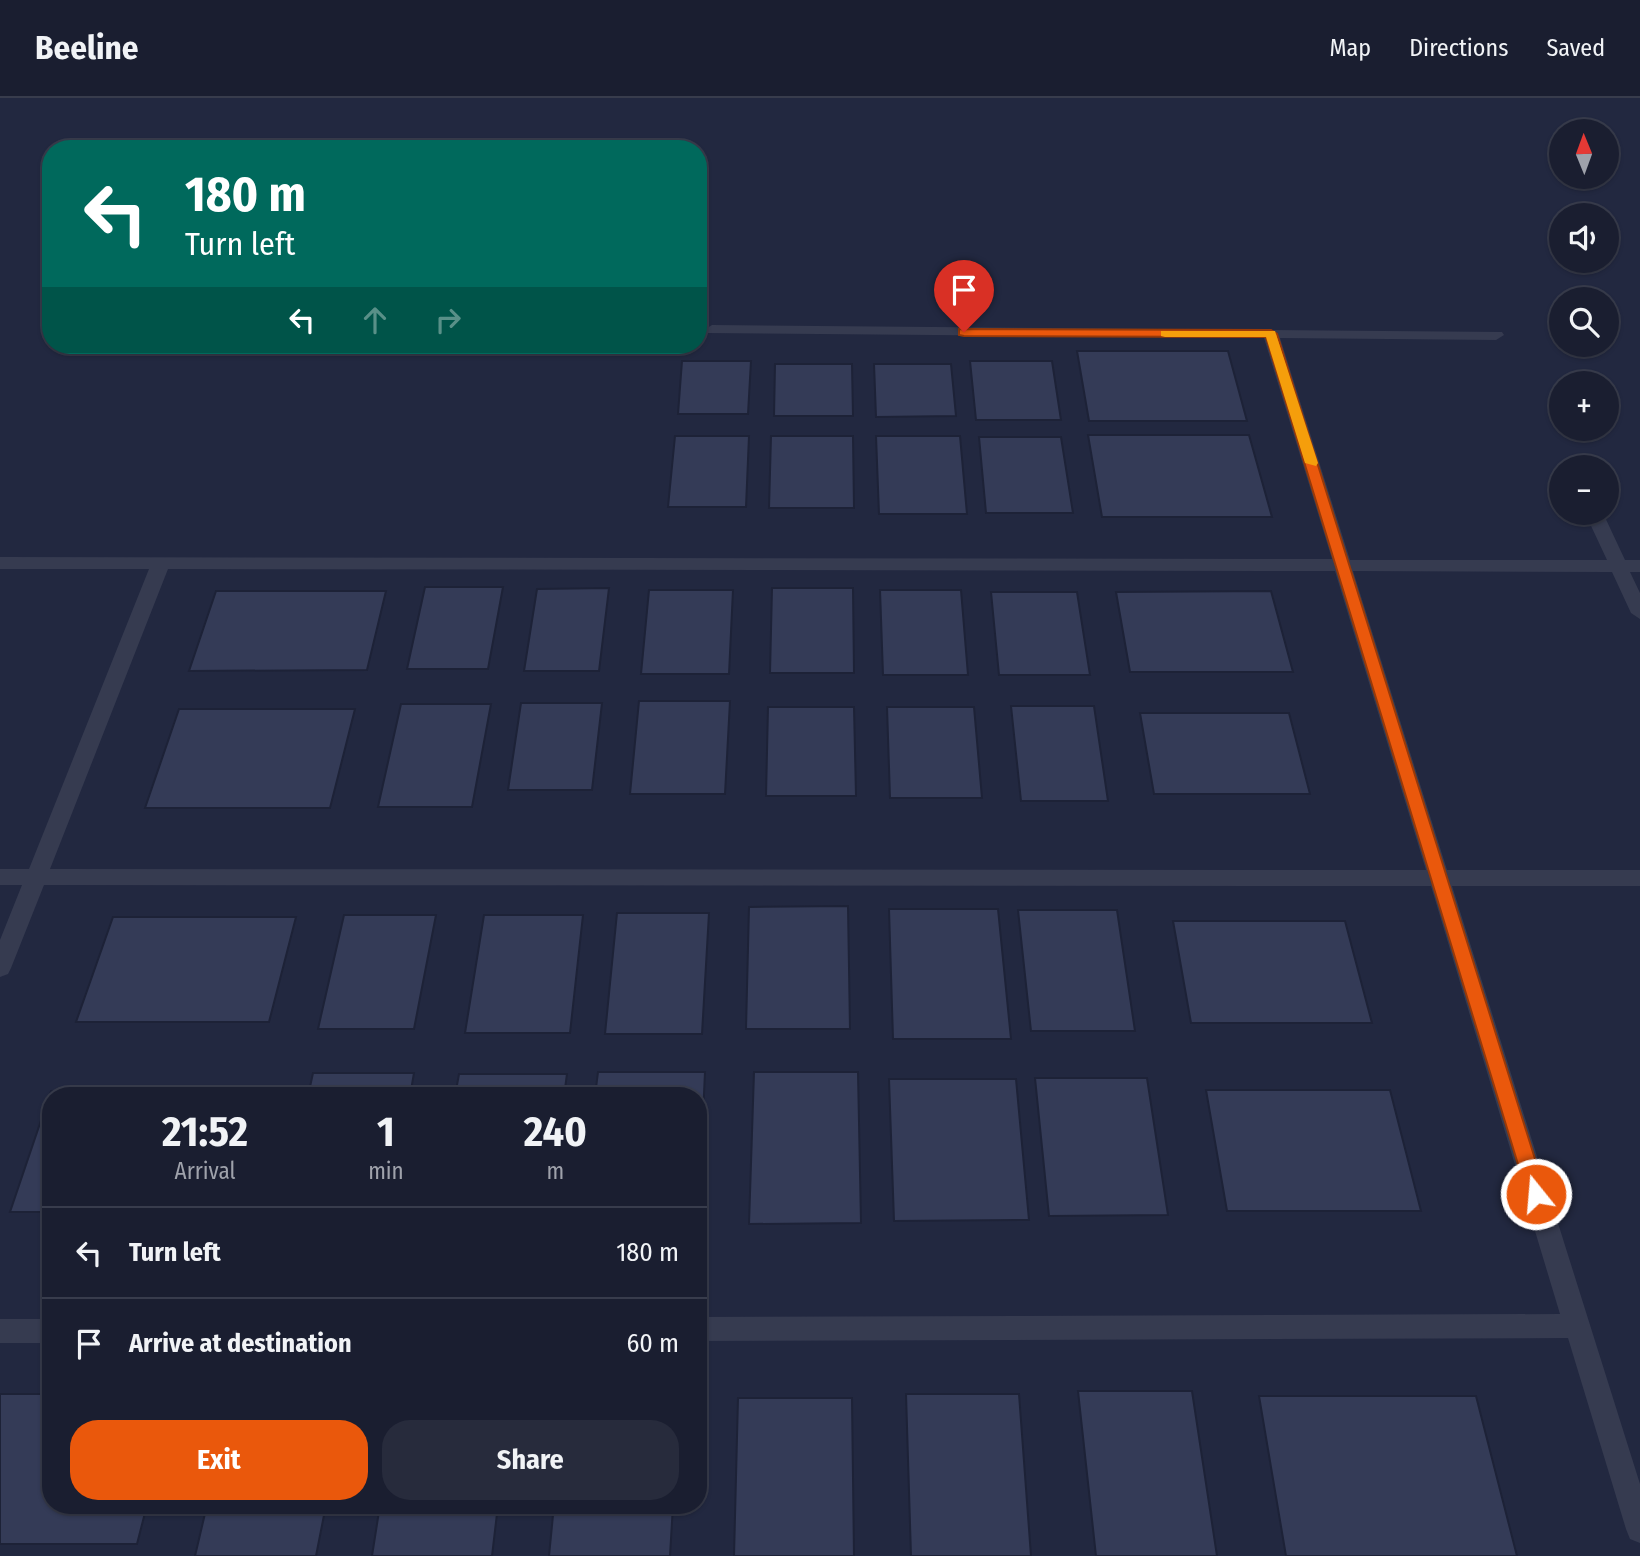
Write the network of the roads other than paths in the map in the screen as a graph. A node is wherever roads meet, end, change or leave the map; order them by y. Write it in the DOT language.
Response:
graph roads {
  1 [pos="712,330"];
  2 [pos="1271,334"];
  3 [pos="1496,335"];
  4 [pos="1600,525"];
  5 [pos="0,563"];
  6 [pos="161,563"];
  7 [pos="1343,566"];
  8 [pos="1619,566"];
  9 [pos="1640,566"];
  10 [pos="1640,613"];
  11 [pos="0,877"];
  12 [pos="36,877"];
  13 [pos="1438,877"];
  14 [pos="1640,878"];
  15 [pos="0,968"];
  16 [pos="1577,1326"];
  17 [pos="707,1329"];
  18 [pos="0,1331"];
  19 [pos="42,1331"];
  20 [pos="1640,1529"];
  1 -- 2 [label="street"];
  2 -- 3 [label="street"];
  2 -- 7 [label="street"];
  4 -- 8 [label="street"];
  5 -- 6 [label="street"];
  6 -- 7 [label="street"];
  6 -- 12 [label="street"];
  7 -- 8 [label="street"];
  7 -- 13 [label="street"];
  8 -- 9 [label="street"];
  8 -- 10 [label="street"];
  11 -- 12 [label="street"];
  12 -- 13 [label="street"];
  12 -- 15 [label="street"];
  13 -- 14 [label="street"];
  13 -- 16 [label="street"];
  16 -- 17 [label="street"];
  16 -- 20 [label="street"];
  18 -- 19 [label="street"];
}
